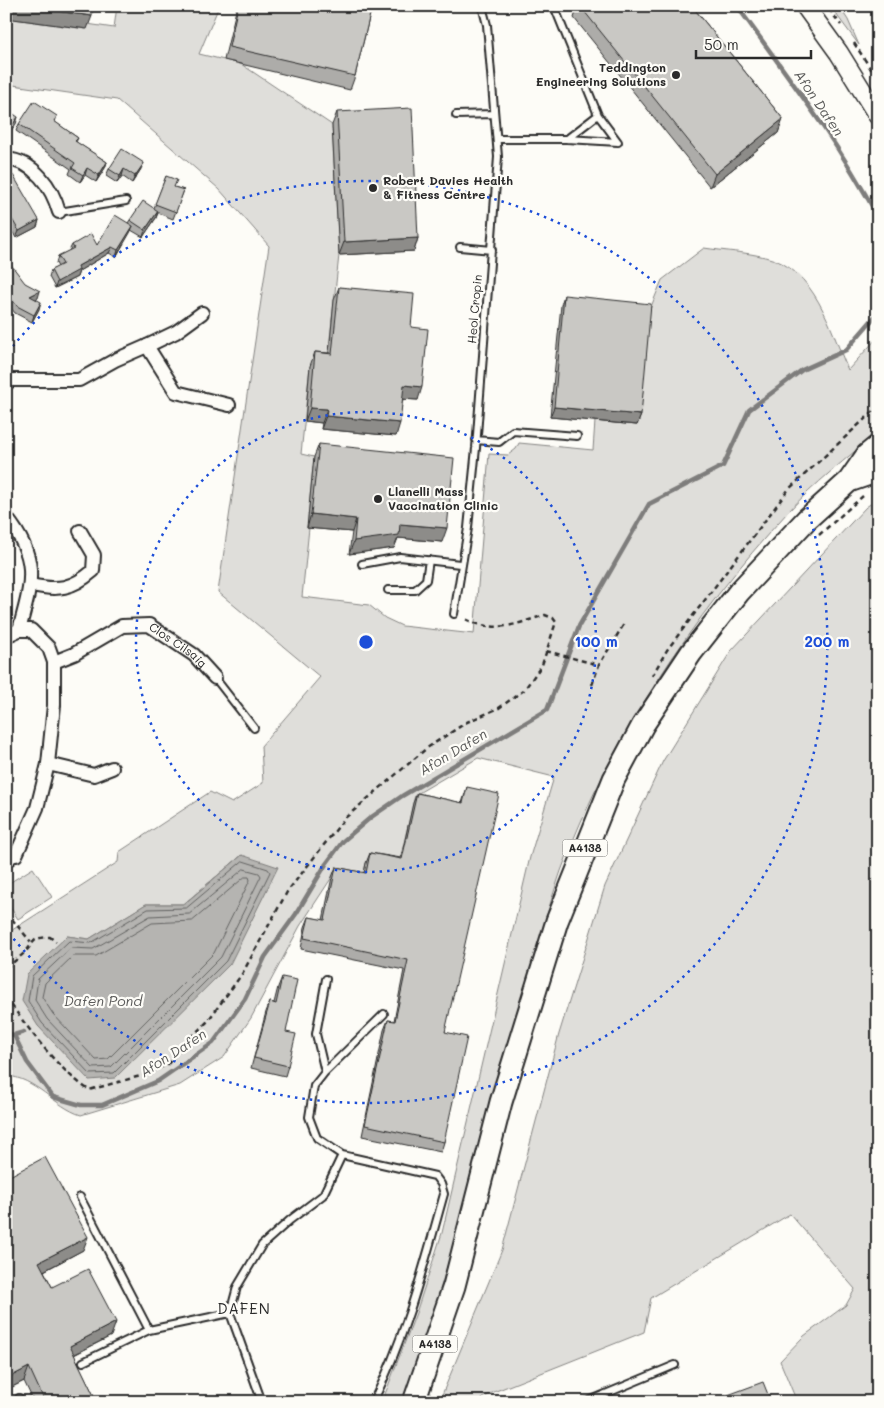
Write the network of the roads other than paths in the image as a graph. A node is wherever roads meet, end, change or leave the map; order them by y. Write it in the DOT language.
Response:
graph roads {
  1 [pos="482,6"];
  2 [pos="554,6"];
  3 [pos="805,6"];
  4 [pos="494,114"];
  5 [pos="456,115"];
  6 [pos="598,115"];
  7 [pos="878,116"];
  8 [pos="496,139"];
  9 [pos="567,139"];
  10 [pos="6,159"];
  11 [pos="126,201"];
  12 [pos="59,212"];
  13 [pos="460,246"];
  14 [pos="492,250"];
  15 [pos="202,314"];
  16 [pos="147,346"];
  17 [pos="6,383"];
  18 [pos="229,406"];
  19 [pos="577,436"];
  20 [pos="476,440"];
  21 [pos="878,446"];
  22 [pos="878,471"];
  23 [pos="856,488"];
  24 [pos="6,517"];
  25 [pos="80,531"];
  26 [pos="429,560"];
  27 [pos="362,564"];
  28 [pos="460,564"];
  29 [pos="31,585"];
  30 [pos="388,590"];
  31 [pos="454,614"];
  32 [pos="19,630"];
  33 [pos="6,636"];
  34 [pos="54,662"];
  35 [pos="215,678"];
  36 [pos="254,728"];
  37 [pos="48,764"];
  38 [pos="112,768"];
  39 [pos="11,859"];
  40 [pos="326,979"];
  41 [pos="384,1014"];
  42 [pos="325,1072"];
  43 [pos="342,1155"];
  44 [pos="80,1197"];
  45 [pos="230,1313"];
  46 [pos="149,1330"];
  47 [pos="83,1362"];
  48 [pos="675,1365"];
  49 [pos="262,1402"];
  50 [pos="373,1402"];
  51 [pos="414,1402"];
  52 [pos="586,1402"];
  1 -- 4 [label="lane, Heol Cropin"];
  2 -- 6 [label="lane"];
  3 -- 7 [label="main road"];
  4 -- 5 [label="lane"];
  4 -- 8 [label="lane, Heol Cropin"];
  6 -- 9 [label="lane"];
  6 -- 9 [label="lane"];
  8 -- 9 [label="lane"];
  8 -- 14 [label="lane, Heol Cropin"];
  10 -- 12 [label="street"];
  11 -- 12 [label="lane"];
  13 -- 14 [label="lane"];
  14 -- 20 [label="lane, Heol Cropin"];
  15 -- 16 [label="street"];
  16 -- 17 [label="street"];
  16 -- 18 [label="street"];
  19 -- 20 [label="lane"];
  20 -- 28 [label="lane, Heol Cropin"];
  21 -- 23 [label="highway, A4138"];
  22 -- 23 [label="highway, A4138"];
  23 -- 51 [label="highway, A4138"];
  24 -- 29 [label="street"];
  25 -- 29 [label="street"];
  26 -- 27 [label="lane"];
  26 -- 28 [label="lane"];
  26 -- 30 [label="lane"];
  28 -- 31 [label="lane, Heol Cropin"];
  29 -- 32 [label="street"];
  32 -- 33 [label="street"];
  32 -- 34 [label="street"];
  34 -- 35 [label="street, Clos Cilsaig"];
  34 -- 37 [label="street"];
  35 -- 36 [label="lane"];
  37 -- 38 [label="street"];
  37 -- 39 [label="street"];
  40 -- 42 [label="lane"];
  41 -- 42 [label="lane"];
  42 -- 43 [label="lane"];
  43 -- 45 [label="lane"];
  43 -- 50 [label="lane"];
  44 -- 46 [label="lane"];
  45 -- 46 [label="lane"];
  45 -- 49 [label="lane"];
  46 -- 47 [label="lane"];
  48 -- 52 [label="lane"];
}
